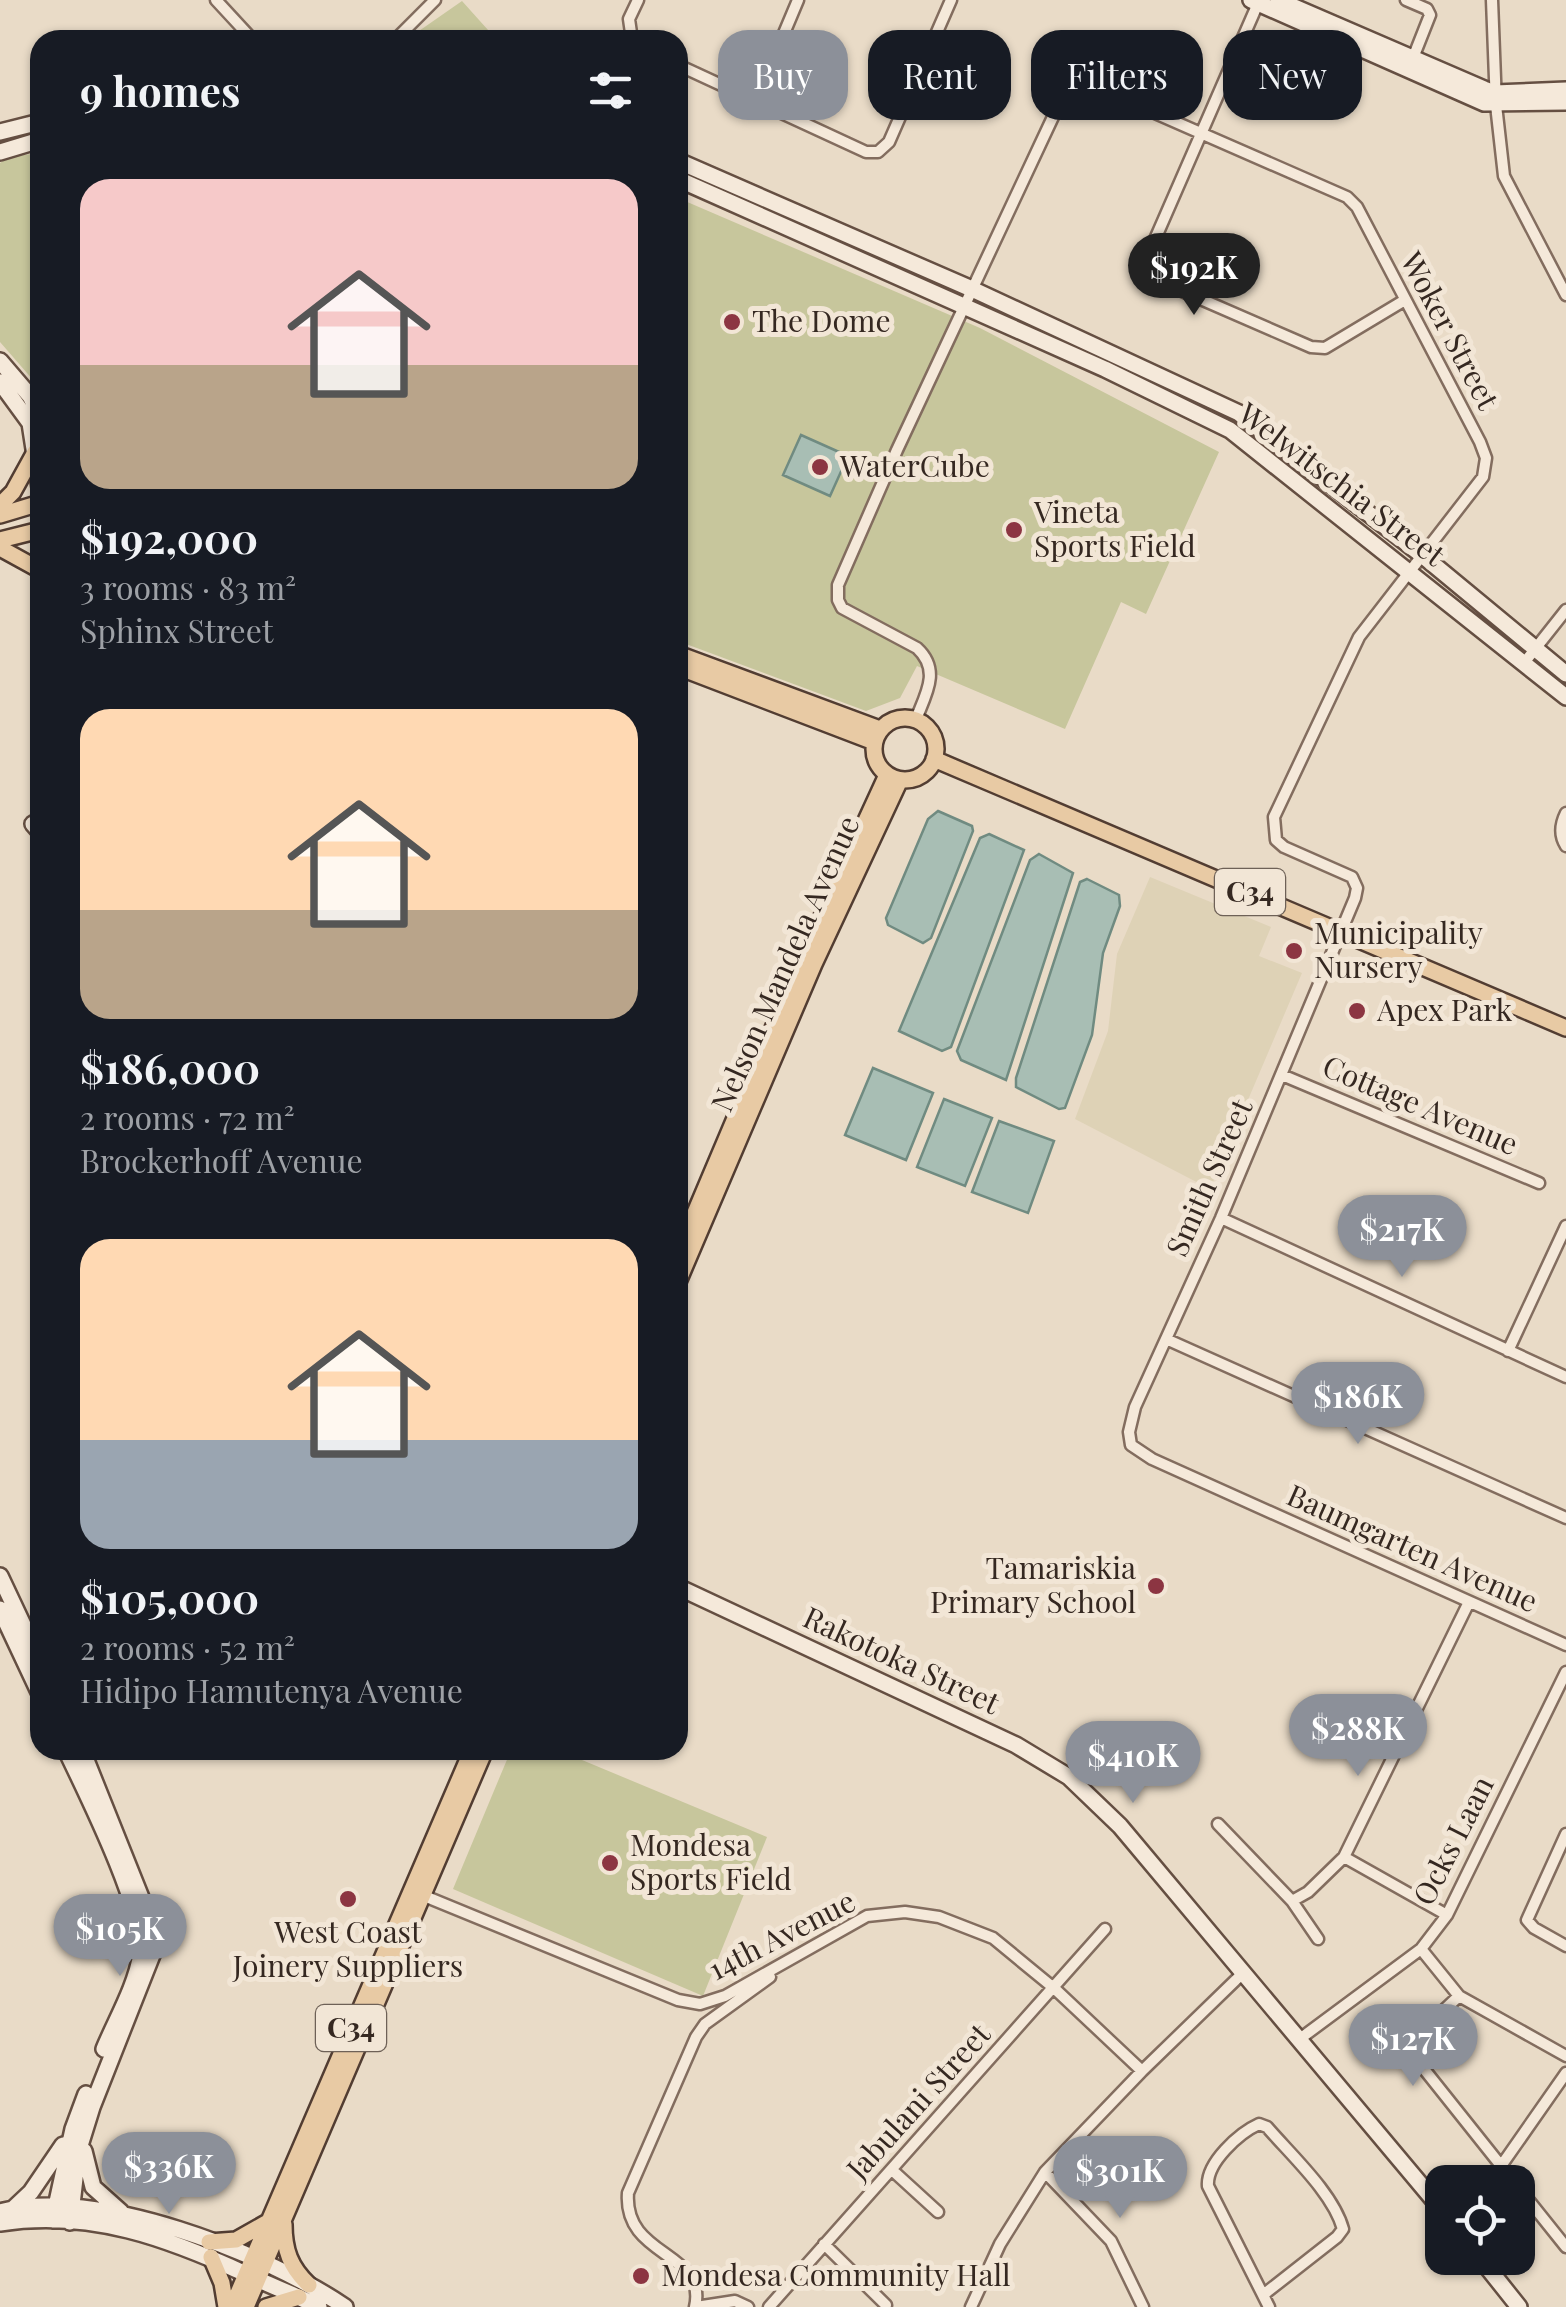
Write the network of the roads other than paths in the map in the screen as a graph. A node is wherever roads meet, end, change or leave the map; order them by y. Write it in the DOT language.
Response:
graph roads {
  1 [pos="216,0"];
  2 [pos="435,0"];
  3 [pos="638,0"];
  4 [pos="798,0"];
  5 [pos="952,0"];
  6 [pos="1278,0"];
  7 [pos="1406,0"];
  8 [pos="1492,0"];
  9 [pos="1256,1"];
  10 [pos="1300,4"];
  11 [pos="244,30"];
  12 [pos="406,30"];
  13 [pos="630,30"];
  14 [pos="785,30"];
  15 [pos="1414,58"];
  16 [pos="688,69"];
  17 [pos="718,83"];
  18 [pos="1566,90"];
  19 [pos="1495,99"];
  20 [pos="1566,102"];
  21 [pos="798,120"];
  22 [pos="30,124"];
  23 [pos="0,132"];
  24 [pos="1201,134"];
  25 [pos="30,143"];
  26 [pos="0,152"];
  27 [pos="688,165"];
  28 [pos="688,184"];
  29 [pos="1566,268"];
  30 [pos="1554,275"];
  31 [pos="974,290"];
  32 [pos="1566,296"];
  33 [pos="1405,300"];
  34 [pos="964,308"];
  35 [pos="0,362"];
  36 [pos="0,382"];
  37 [pos="30,396"];
  38 [pos="30,427"];
  39 [pos="30,461"];
  40 [pos="0,505"];
  41 [pos="30,506"];
  42 [pos="0,514"];
  43 [pos="30,534"];
  44 [pos="0,544"];
  45 [pos="1422,555"];
  46 [pos="30,564"];
  47 [pos="1409,571"];
  48 [pos="1566,610"];
  49 [pos="1535,648"];
  50 [pos="688,658"];
  51 [pos="1524,663"];
  52 [pos="688,670"];
  53 [pos="1566,674"];
  54 [pos="1566,697"];
  55 [pos="916,719"];
  56 [pos="877,735"];
  57 [pos="934,758"];
  58 [pos="893,777"];
  59 [pos="1566,813"];
  60 [pos="1566,846"];
  61 [pos="1343,930"];
  62 [pos="1566,1028"];
  63 [pos="1282,1075"];
  64 [pos="1539,1182"];
  65 [pos="1221,1218"];
  66 [pos="1566,1226"];
  67 [pos="688,1229"];
  68 [pos="688,1259"];
  69 [pos="1166,1339"];
  70 [pos="1508,1352"];
  71 [pos="1566,1377"];
  72 [pos="1131,1445"];
  73 [pos="1566,1518"];
  74 [pos="0,1576"];
  75 [pos="688,1592"];
  76 [pos="1469,1602"];
  77 [pos="0,1609"];
  78 [pos="30,1640"];
  79 [pos="1566,1645"];
  80 [pos="1566,1672"];
  81 [pos="30,1673"];
  82 [pos="1554,1698"];
  83 [pos="1566,1704"];
  84 [pos="71,1760"];
  85 [pos="86,1760"];
  86 [pos="468,1760"];
  87 [pos="480,1760"];
  88 [pos="1218,1824"];
  89 [pos="1566,1834"];
  90 [pos="1344,1856"];
  91 [pos="417,1893"];
  92 [pos="1292,1901"];
  93 [pos="1447,1915"];
  94 [pos="1105,1930"];
  95 [pos="1318,1940"];
  96 [pos="1566,1946"];
  97 [pos="1421,1949"];
  98 [pos="803,1953"];
  99 [pos="1245,1971"];
  100 [pos="1056,1988"];
  101 [pos="1459,1996"];
  102 [pos="1302,2038"];
  103 [pos="1566,2056"];
  104 [pos="1142,2071"];
  105 [pos="1566,2073"];
  106 [pos="78,2133"];
  107 [pos="1500,2165"];
  108 [pos="1502,2165"];
  109 [pos="892,2170"];
  110 [pos="1046,2172"];
  111 [pos="1425,2189"];
  112 [pos="1535,2207"];
  113 [pos="7,2210"];
  114 [pos="121,2212"];
  115 [pos="938,2212"];
  116 [pos="62,2213"];
  117 [pos="285,2215"];
  118 [pos="268,2222"];
  119 [pos="0,2223"];
  120 [pos="1565,2242"];
  121 [pos="824,2244"];
  122 [pos="210,2249"];
  123 [pos="254,2269"];
  124 [pos="1494,2275"];
  125 [pos="304,2291"];
  126 [pos="1264,2295"];
  127 [pos="886,2306"];
  128 [pos="1140,2306"];
  129 [pos="229,2307"];
  130 [pos="246,2307"];
  131 [pos="266,2307"];
  132 [pos="319,2307"];
  133 [pos="345,2307"];
  134 [pos="696,2307"];
  135 [pos="748,2307"];
  136 [pos="769,2307"];
  137 [pos="971,2307"];
  138 [pos="1269,2307"];
  139 [pos="1519,2307"];
  1 -- 11 [label="street"];
  2 -- 12 [label="street"];
  3 -- 13 [label="street"];
  4 -- 14 [label="street"];
  5 -- 21 [label="street"];
  6 -- 10 [label="street"];
  7 -- 15 [label="street"];
  8 -- 19 [label="street"];
  9 -- 19 [label="street"];
  9 -- 24 [label="street"];
  10 -- 15 [label="street"];
  15 -- 19 [label="street"];
  16 -- 17 [label="street"];
  18 -- 19 [label="street"];
  19 -- 20 [label="street"];
  19 -- 30 [label="street"];
  22 -- 23 [label="street"];
  24 -- 31 [label="street, Woker Street"];
  24 -- 33 [label="street, Woker Street"];
  24 -- 33 [label="street"];
  25 -- 26 [label="street"];
  27 -- 31 [label="street, Welwitschia Street"];
  28 -- 34 [label="street, Welwitschia Street"];
  29 -- 30 [label="street"];
  30 -- 32 [label="street"];
  31 -- 34 [label="street, Woker Street"];
  31 -- 45 [label="street, Welwitschia Street"];
  33 -- 45 [label="street, Woker Street"];
  34 -- 47 [label="street, Welwitschia Street"];
  34 -- 55 [label="street, Woker Street"];
  35 -- 37 [label="street"];
  36 -- 38 [label="street"];
  39 -- 40 [label="main road"];
  41 -- 42 [label="main road"];
  43 -- 44 [label="main road"];
  44 -- 46 [label="main road"];
  45 -- 47 [label="street, Woker Street"];
  45 -- 49 [label="street, Welwitschia Street"];
  47 -- 51 [label="street, Welwitschia Street"];
  47 -- 61 [label="street, Woker Street"];
  48 -- 49 [label="street"];
  49 -- 51 [label="street"];
  49 -- 53 [label="street, Welwitschia Street"];
  50 -- 56 [label="main road"];
  51 -- 54 [label="street, Welwitschia Street"];
  52 -- 56 [label="main road"];
  55 -- 56 [label="main road"];
  55 -- 57 [label="main road"];
  56 -- 58 [label="main road"];
  57 -- 58 [label="main road"];
  57 -- 61 [label="main road, C34"];
  58 -- 67 [label="main road, Nelson Mandela Avenue"];
  58 -- 68 [label="main road, Nelson Mandela Avenue"];
  59 -- 60 [label="street"];
  61 -- 62 [label="main road, C34"];
  61 -- 63 [label="street, Smith Street"];
  63 -- 64 [label="street, Cottage Avenue"];
  63 -- 65 [label="street, Smith Street"];
  65 -- 69 [label="street, Smith Street"];
  65 -- 70 [label="street"];
  66 -- 70 [label="street"];
  69 -- 72 [label="street, Smith Street"];
  69 -- 73 [label="street"];
  70 -- 71 [label="street"];
  72 -- 76 [label="street, Baumgarten Avenue"];
  74 -- 78 [label="street"];
  75 -- 99 [label="street, Rakotoka Street"];
  76 -- 79 [label="street, Baumgarten Avenue"];
  76 -- 90 [label="street"];
  77 -- 81 [label="street"];
  80 -- 82 [label="street, Ocks Laan"];
  82 -- 83 [label="street"];
  82 -- 93 [label="street, Ocks Laan"];
  84 -- 106 [label="street"];
  85 -- 106 [label="street"];
  86 -- 91 [label="main road, C34"];
  87 -- 91 [label="main road, C34"];
  88 -- 92 [label="street"];
  89 -- 96 [label="street"];
  90 -- 92 [label="street"];
  90 -- 93 [label="street"];
  91 -- 98 [label="street, 14th Avenue"];
  91 -- 117 [label="main road, C34"];
  91 -- 118 [label="main road, C34"];
  92 -- 95 [label="street"];
  93 -- 97 [label="street, Ocks Laan"];
  94 -- 100 [label="street, Jabulani Street"];
  97 -- 101 [label="street"];
  97 -- 102 [label="street, Ocks Laan"];
  98 -- 100 [label="street, 14th Avenue"];
  98 -- 134 [label="street"];
  99 -- 102 [label="street, Rakotoka Street"];
  99 -- 104 [label="street"];
  100 -- 104 [label="street, 14th Avenue"];
  100 -- 109 [label="street, Jabulani Street"];
  101 -- 103 [label="street"];
  101 -- 107 [label="street"];
  102 -- 111 [label="street, Rakotoka Street"];
  104 -- 110 [label="street"];
  105 -- 108 [label="street"];
  106 -- 113 [label="street"];
  106 -- 114 [label="street"];
  106 -- 116 [label="street"];
  109 -- 115 [label="street"];
  109 -- 121 [label="street, Jabulani Street"];
  110 -- 128 [label="street"];
  110 -- 137 [label="street"];
  112 -- 120 [label="street"];
  113 -- 116 [label="street"];
  114 -- 116 [label="street"];
  114 -- 122 [label="street"];
  116 -- 119 [label="street"];
  116 -- 122 [label="street"];
  117 -- 123 [label="main road, C34"];
  117 -- 125 [label="main road"];
  118 -- 122 [label="main road"];
  118 -- 123 [label="main road, C34"];
  121 -- 127 [label="street"];
  121 -- 136 [label="street, Jabulani Street"];
  122 -- 123 [label="street"];
  122 -- 129 [label="main road"];
  123 -- 125 [label="street"];
  123 -- 129 [label="main road, C34"];
  123 -- 130 [label="main road, C34"];
  124 -- 139 [label="street"];
  125 -- 131 [label="main road"];
  125 -- 132 [label="street"];
  125 -- 133 [label="street"];
  126 -- 126 [label="street"];
  126 -- 138 [label="street"];
  134 -- 135 [label="street"];
}
